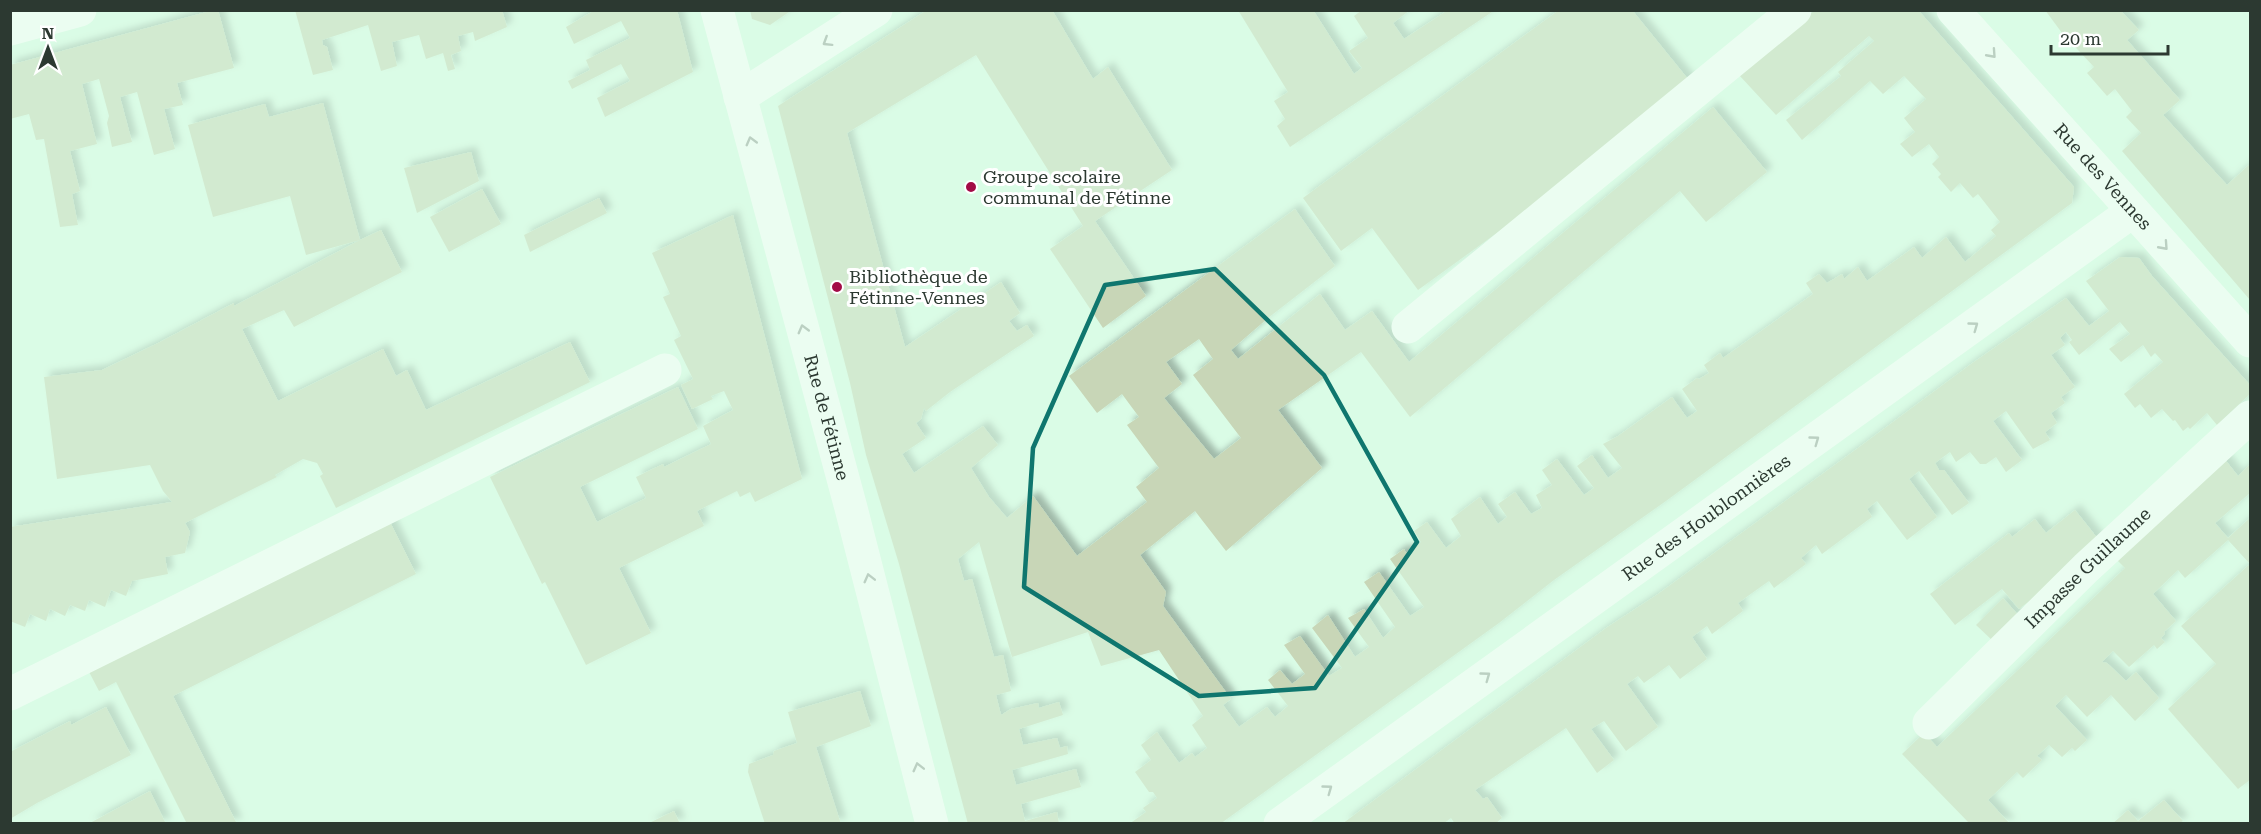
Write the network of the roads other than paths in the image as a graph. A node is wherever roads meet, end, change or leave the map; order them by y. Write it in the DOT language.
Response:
graph roads {
  1 [pos="80,10"];
  2 [pos="717,10"];
  3 [pos="876,10"];
  4 [pos="1795,10"];
  5 [pos="1953,10"];
  6 [pos="10,28"];
  7 [pos="740,97"];
  8 [pos="2133,211"];
  9 [pos="1408,327"];
  10 [pos="2250,341"];
  11 [pos="665,370"];
  12 [pos="2250,417"];
  13 [pos="10,694"];
  14 [pos="1929,723"];
  15 [pos="932,824"];
  16 [pos="1280,824"];
  1 -- 6 [label="street"];
  2 -- 7 [label="street, Rue de Fétinne"];
  3 -- 7 [label="street, one-way"];
  4 -- 9 [label="street"];
  5 -- 8 [label="street, Rue des Vennes, one-way"];
  15 -- 7 [label="street, Rue de Fétinne, one-way"];
  8 -- 10 [label="street, Rue des Vennes, one-way"];
  16 -- 8 [label="street, Rue des Houblonnières, one-way"];
  11 -- 13 [label="street"];
  12 -- 14 [label="street, Impasse Guillaume"];
}
